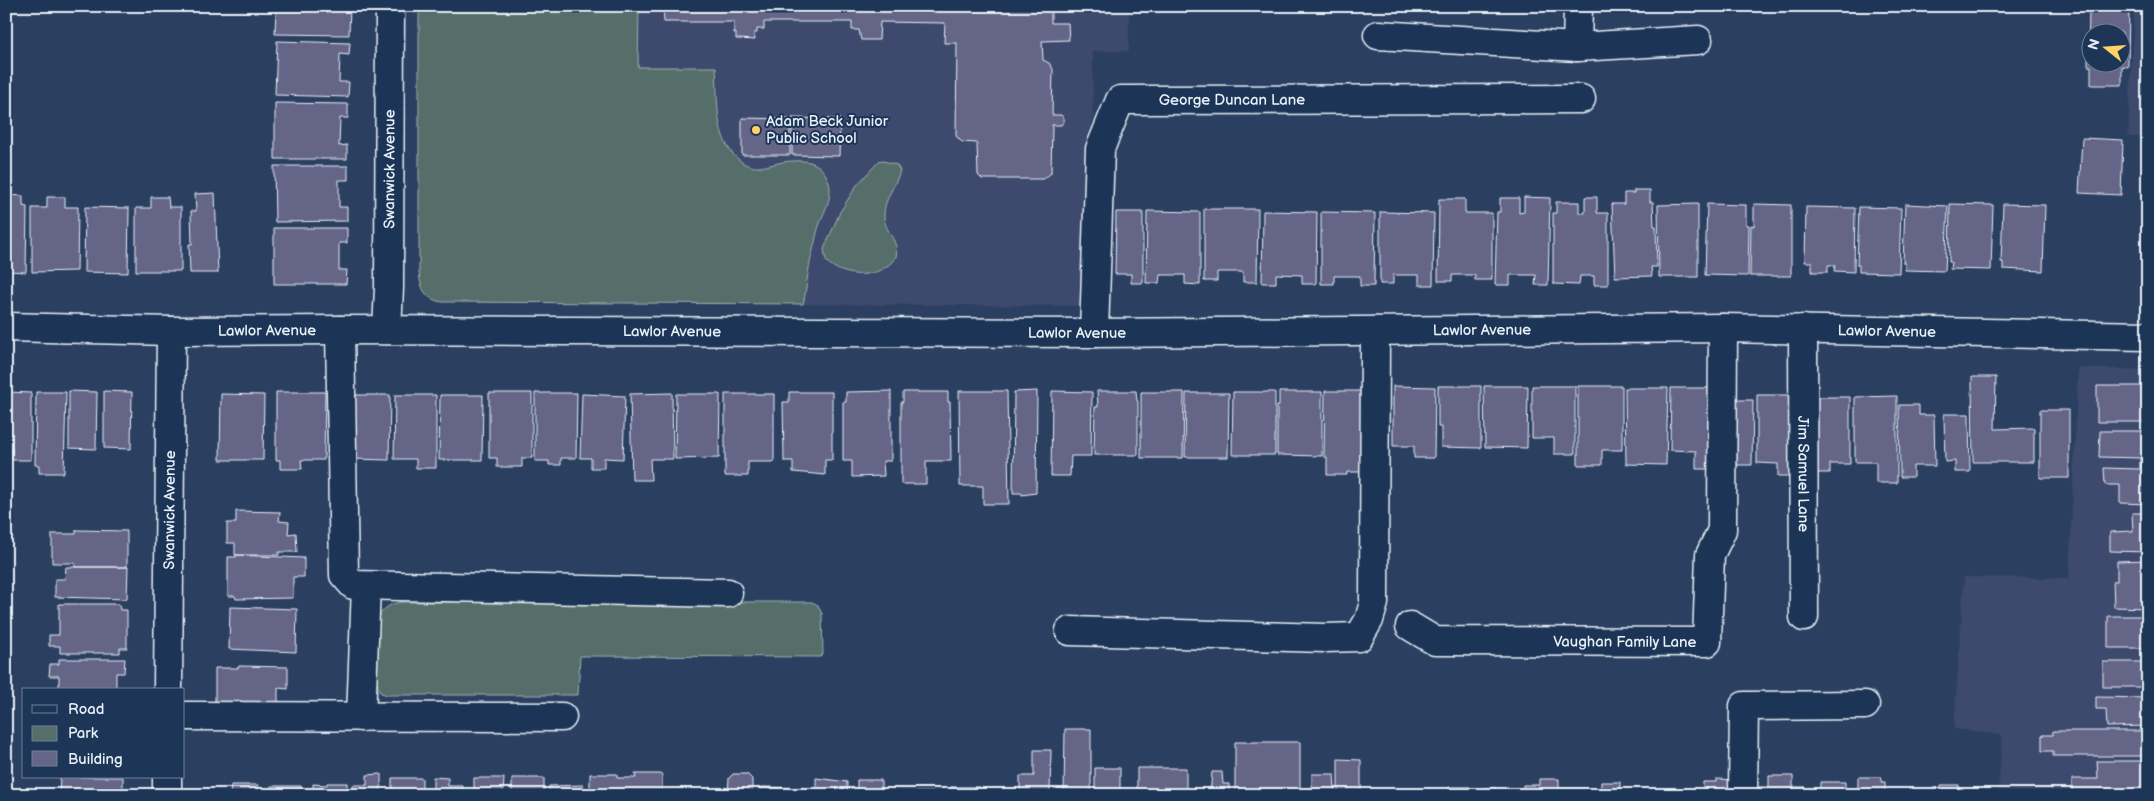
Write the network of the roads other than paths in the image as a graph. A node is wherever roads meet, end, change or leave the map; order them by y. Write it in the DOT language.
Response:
graph roads {
  1 [pos="390,6"];
  2 [pos="1578,6"];
  3 [pos="1378,35"];
  4 [pos="1698,40"];
  5 [pos="1577,47"];
  6 [pos="1581,99"];
  7 [pos="6,328"];
  8 [pos="1722,328"];
  9 [pos="340,330"];
  10 [pos="387,330"];
  11 [pos="1803,330"];
  12 [pos="170,331"];
  13 [pos="1375,331"];
  14 [pos="1094,333"];
  15 [pos="2148,336"];
  16 [pos="366,586"];
  17 [pos="728,593"];
  18 [pos="1804,618"];
  19 [pos="1410,626"];
  20 [pos="1070,631"];
  21 [pos="168,688"];
  22 [pos="1865,705"];
  23 [pos="185,716"];
  24 [pos="361,717"];
  25 [pos="562,717"];
  26 [pos="167,778"];
  27 [pos="167,795"];
  28 [pos="1743,795"];
  1 -- 10 [label="street, Swanwick Avenue"];
  2 -- 5 [label="street"];
  3 -- 5 [label="street"];
  4 -- 5 [label="street"];
  6 -- 14 [label="street, George Duncan Lane"];
  7 -- 12 [label="street, Lawlor Avenue"];
  8 -- 11 [label="street, Lawlor Avenue"];
  8 -- 13 [label="street, Lawlor Avenue"];
  8 -- 19 [label="street, Vaughan Family Lane"];
  9 -- 10 [label="street, Lawlor Avenue"];
  9 -- 12 [label="street, Lawlor Avenue"];
  9 -- 16 [label="street"];
  10 -- 14 [label="street, Lawlor Avenue"];
  11 -- 15 [label="street, Lawlor Avenue"];
  11 -- 18 [label="street, Jim Samuel Lane"];
  12 -- 21 [label="street, Swanwick Avenue"];
  13 -- 14 [label="street, Lawlor Avenue"];
  13 -- 20 [label="street"];
  16 -- 17 [label="street"];
  16 -- 24 [label="street"];
  22 -- 28 [label="street"];
  23 -- 24 [label="street"];
  24 -- 25 [label="street"];
  26 -- 27 [label="street"];
}
